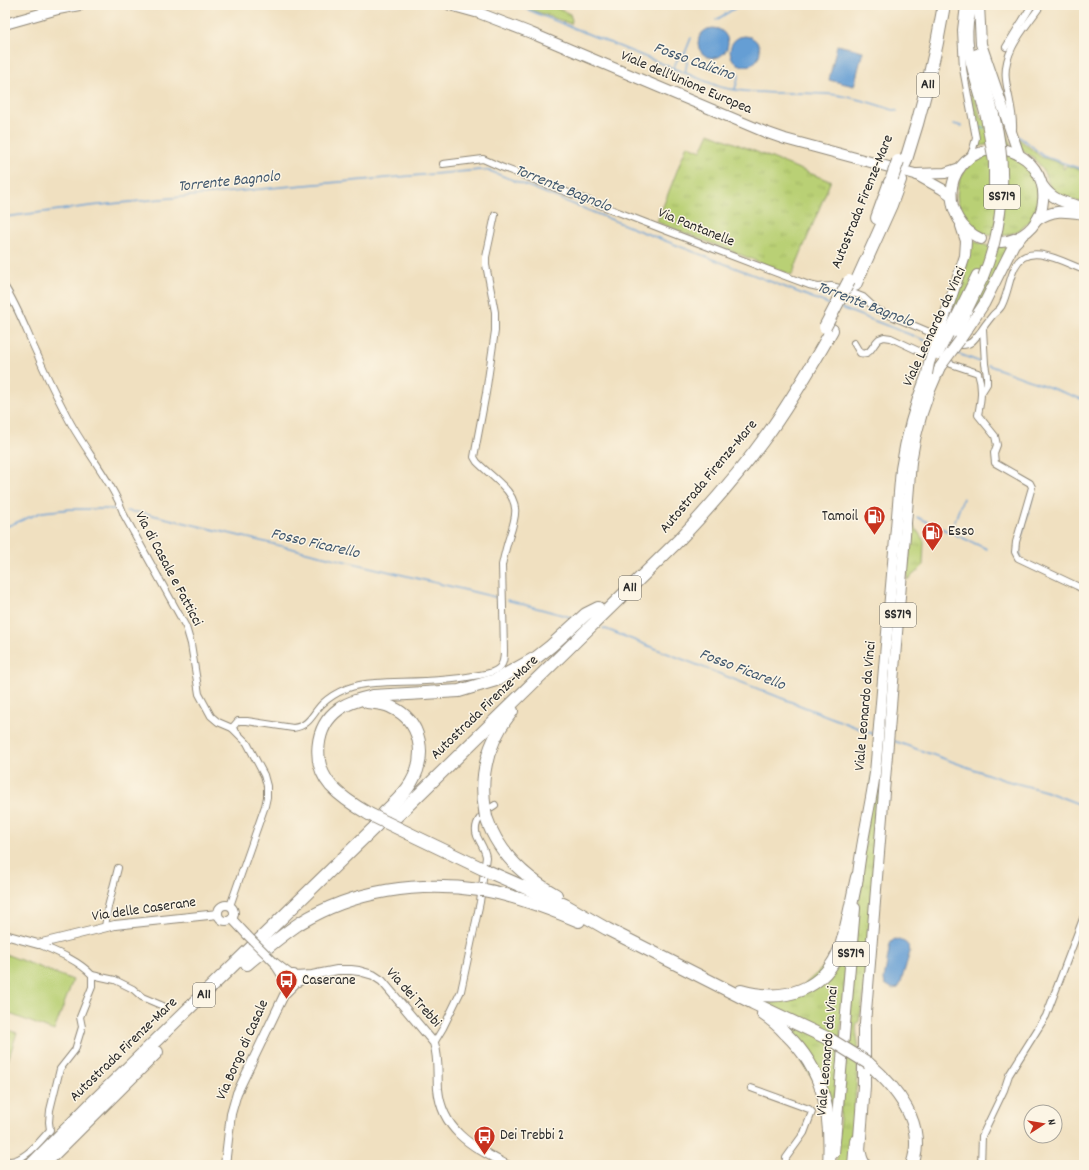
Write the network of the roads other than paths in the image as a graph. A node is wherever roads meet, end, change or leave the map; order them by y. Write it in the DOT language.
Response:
graph roads {
  1 [pos="79,5"];
  2 [pos="450,5"];
  3 [pos="936,5"];
  4 [pos="944,5"];
  5 [pos="964,5"];
  6 [pos="972,5"];
  7 [pos="978,5"];
  8 [pos="1032,5"];
  9 [pos="1041,5"];
  10 [pos="968,23"];
  11 [pos="5,24"];
  12 [pos="962,45"];
  13 [pos="1006,47"];
  14 [pos="990,116"];
  15 [pos="1012,137"];
  16 [pos="1006,150"];
  17 [pos="985,151"];
  18 [pos="1019,154"];
  19 [pos="968,160"];
  20 [pos="901,162"];
  21 [pos="443,164"];
  22 [pos="960,168"];
  23 [pos="915,174"];
  24 [pos="1042,184"];
  25 [pos="951,195"];
  26 [pos="1084,206"];
  27 [pos="1084,214"];
  28 [pos="495,215"];
  29 [pos="1036,220"];
  30 [pos="960,223"];
  31 [pos="1023,234"];
  32 [pos="981,239"];
  33 [pos="1001,242"];
  34 [pos="1084,270"];
  35 [pos="5,287"];
  36 [pos="828,328"];
  37 [pos="982,329"];
  38 [pos="950,337"];
  39 [pos="854,343"];
  40 [pos="927,355"];
  41 [pos="951,364"];
  42 [pos="982,392"];
  43 [pos="1084,590"];
  44 [pos="598,608"];
  45 [pos="557,660"];
  46 [pos="344,705"];
  47 [pos="232,728"];
  48 [pos="489,811"];
  49 [pos="389,815"];
  50 [pos="375,823"];
  51 [pos="118,868"];
  52 [pos="857,876"];
  53 [pos="230,906"];
  54 [pos="218,914"];
  55 [pos="1084,916"];
  56 [pos="232,919"];
  57 [pos="105,927"];
  58 [pos="607,929"];
  59 [pos="5,935"];
  60 [pos="38,944"];
  61 [pos="247,964"];
  62 [pos="92,975"];
  63 [pos="291,980"];
  64 [pos="716,984"];
  65 [pos="163,1006"];
  66 [pos="864,1029"];
  67 [pos="434,1043"];
  68 [pos="751,1088"];
  69 [pos="5,1160"];
  70 [pos="31,1165"];
  71 [pos="43,1165"];
  72 [pos="226,1165"];
  73 [pos="507,1165"];
  74 [pos="785,1165"];
  75 [pos="829,1165"];
  76 [pos="833,1165"];
  77 [pos="853,1165"];
  78 [pos="864,1165"];
  79 [pos="912,1165"];
  80 [pos="981,1165"];
  1 -- 11 [label="main road"];
  2 -- 23 [label="main road, Viale dell'Unione Europea"];
  3 -- 20 [label="highway, Autostrada Firenze-Mare / A11"];
  4 -- 20 [label="highway, Autostrada Firenze-Mare / A11"];
  5 -- 12 [label="street"];
  6 -- 10 [label="main road, Viale Leonardo da Vinci / SS719"];
  7 -- 14 [label="main road, Viale Leonardo da Vinci / SS719"];
  7 -- 15 [label="main road"];
  8 -- 13 [label="street"];
  9 -- 15 [label="street"];
  10 -- 12 [label="main road"];
  10 -- 14 [label="main road, Viale Leonardo da Vinci / SS719"];
  12 -- 19 [label="street"];
  14 -- 38 [label="main road, Viale Leonardo da Vinci / SS719, bridge"];
  15 -- 18 [label="main road"];
  16 -- 18 [label="main road"];
  17 -- 19 [label="main road"];
  18 -- 24 [label="main road"];
  19 -- 22 [label="main road"];
  20 -- 36 [label="highway, Autostrada Firenze-Mare / A11, bridge"];
  21 -- 38 [label="street, Via Pantanelle"];
  22 -- 23 [label="main road, Viale dell'Unione Europea"];
  22 -- 25 [label="main road"];
  23 -- 25 [label="main road, Viale dell'Unione Europea"];
  24 -- 26 [label="main road"];
  24 -- 29 [label="main road"];
  25 -- 30 [label="main road"];
  27 -- 29 [label="main road"];
  28 -- 47 [label="street"];
  29 -- 31 [label="main road"];
  30 -- 32 [label="main road"];
  30 -- 38 [label="main road"];
  31 -- 33 [label="main road"];
  31 -- 38 [label="main road"];
  34 -- 37 [label="street"];
  35 -- 47 [label="street, Via di Casale e Fatticci"];
  36 -- 44 [label="highway, Autostrada Firenze-Mare / A11"];
  36 -- 45 [label="highway, Autostrada Firenze-Mare / A11"];
  37 -- 38 [label="street"];
  37 -- 42 [label="street"];
  38 -- 52 [label="main road, Viale Leonardo da Vinci / SS719, bridge"];
  38 -- 66 [label="main road, Viale Leonardo da Vinci / SS719, bridge"];
  39 -- 40 [label="street"];
  41 -- 42 [label="street"];
  42 -- 43 [label="street"];
  44 -- 46 [label="highway"];
  44 -- 49 [label="highway, Autostrada Firenze-Mare / A11"];
  45 -- 48 [label="highway"];
  45 -- 49 [label="highway, Autostrada Firenze-Mare / A11"];
  46 -- 49 [label="highway"];
  46 -- 50 [label="highway"];
  47 -- 53 [label="street, Via di Casale e Fatticci"];
  48 -- 58 [label="highway"];
  48 -- 67 [label="street"];
  50 -- 58 [label="highway, bridge"];
  50 -- 61 [label="highway, Autostrada Firenze-Mare / A11"];
  50 -- 70 [label="highway, Autostrada Firenze-Mare / A11"];
  51 -- 57 [label="street"];
  52 -- 64 [label="highway"];
  52 -- 76 [label="main road, Viale Leonardo da Vinci / SS719"];
  53 -- 54 [label="street, Via delle Caserane"];
  53 -- 56 [label="street"];
  54 -- 56 [label="street, Via delle Caserane"];
  54 -- 57 [label="street, Via delle Caserane"];
  55 -- 80 [label="street"];
  56 -- 63 [label="street, bridge"];
  57 -- 60 [label="street, Via delle Caserane"];
  58 -- 61 [label="highway"];
  58 -- 64 [label="highway"];
  59 -- 60 [label="street, Via delle Caserane"];
  60 -- 62 [label="street"];
  61 -- 71 [label="highway, Autostrada Firenze-Mare / A11"];
  62 -- 65 [label="street"];
  62 -- 69 [label="street"];
  63 -- 67 [label="street, Via dei Trebbi"];
  63 -- 72 [label="street, Via Borgo di Casale"];
  64 -- 75 [label="highway"];
  64 -- 79 [label="highway, bridge"];
  66 -- 77 [label="main road, Viale Leonardo da Vinci / SS719"];
  66 -- 78 [label="highway"];
  67 -- 73 [label="street, Via dei Trebbi"];
  68 -- 74 [label="street"];
}
